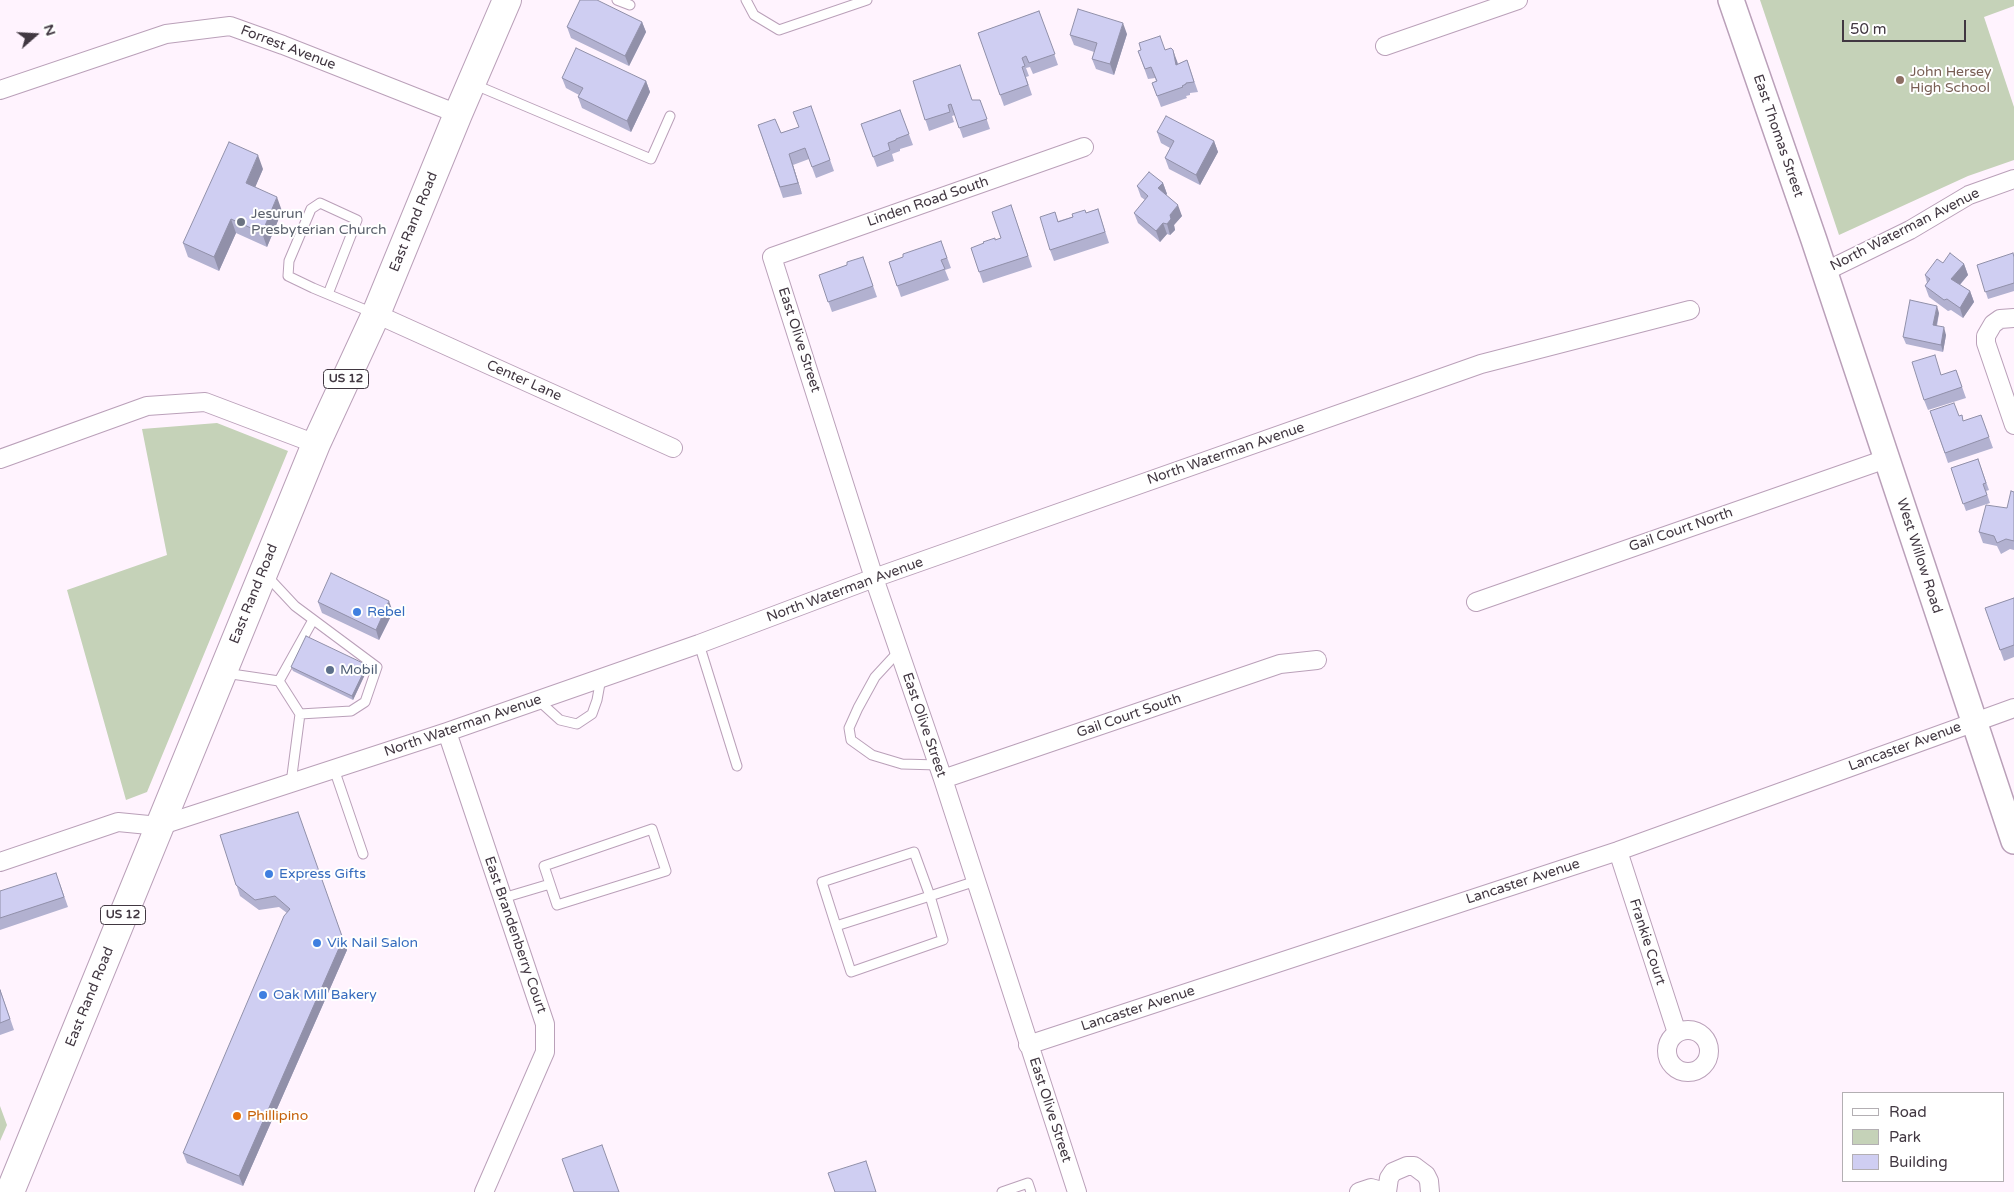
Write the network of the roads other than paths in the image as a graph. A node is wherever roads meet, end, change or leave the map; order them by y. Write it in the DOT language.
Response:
graph roads {
  1 [pos="617,0"];
  2 [pos="746,0"];
  3 [pos="867,0"];
  4 [pos="1518,0"];
  5 [pos="1731,0"];
  6 [pos="505,1"];
  7 [pos="630,5"];
  8 [pos="1385,46"];
  9 [pos="471,83"];
  10 [pos="0,90"];
  11 [pos="458,114"];
  12 [pos="670,116"];
  13 [pos="1084,148"];
  14 [pos="2014,180"];
  15 [pos="772,257"];
  16 [pos="1824,272"];
  17 [pos="328,294"];
  18 [pos="1690,310"];
  19 [pos="376,314"];
  20 [pos="2014,318"];
  21 [pos="2014,425"];
  22 [pos="316,444"];
  23 [pos="673,448"];
  24 [pos="0,459"];
  25 [pos="1886,459"];
  26 [pos="263,572"];
  27 [pos="874,578"];
  28 [pos="1476,602"];
  29 [pos="313,620"];
  30 [pos="699,644"];
  31 [pos="899,651"];
  32 [pos="1317,660"];
  33 [pos="222,672"];
  34 [pos="601,678"];
  35 [pos="279,681"];
  36 [pos="538,700"];
  37 [pos="2014,708"];
  38 [pos="300,714"];
  39 [pos="1973,722"];
  40 [pos="447,732"];
  41 [pos="737,766"];
  42 [pos="334,769"];
  43 [pos="941,772"];
  44 [pos="290,783"];
  45 [pos="159,826"];
  46 [pos="2014,841"];
  47 [pos="1618,851"];
  48 [pos="363,854"];
  49 [pos="0,862"];
  50 [pos="976,881"];
  51 [pos="550,884"];
  52 [pos="930,896"];
  53 [pos="503,898"];
  54 [pos="836,926"];
  55 [pos="1676,1033"];
  56 [pos="1028,1045"];
  57 [pos="16,1187"];
  58 [pos="484,1192"];
  59 [pos="1002,1192"];
  60 [pos="1031,1192"];
  61 [pos="1077,1192"];
  62 [pos="1358,1192"];
  63 [pos="1386,1192"];
  64 [pos="1430,1192"];
  1 -- 7 [label="lane"];
  2 -- 3 [label="lane"];
  4 -- 8 [label="street"];
  5 -- 16 [label="street, East Thomas Street"];
  6 -- 9 [label="main road, East Rand Road / US 12"];
  9 -- 11 [label="main road, East Rand Road / US 12"];
  9 -- 12 [label="lane"];
  10 -- 11 [label="street, Forrest Avenue"];
  11 -- 19 [label="main road, East Rand Road / US 12"];
  13 -- 15 [label="street, Linden Road South"];
  14 -- 16 [label="street, North Waterman Avenue"];
  15 -- 27 [label="street, East Olive Street"];
  16 -- 25 [label="street, West Willow Road"];
  17 -- 17 [label="lane"];
  17 -- 19 [label="lane"];
  18 -- 27 [label="street, North Waterman Avenue"];
  19 -- 22 [label="main road, East Rand Road / US 12"];
  19 -- 23 [label="street, Center Lane"];
  20 -- 21 [label="street"];
  22 -- 24 [label="street"];
  22 -- 26 [label="main road, East Rand Road / US 12"];
  25 -- 28 [label="street, Gail Court North"];
  25 -- 39 [label="street, West Willow Road"];
  26 -- 29 [label="lane"];
  26 -- 33 [label="main road, East Rand Road / US 12"];
  27 -- 30 [label="street, North Waterman Avenue"];
  27 -- 31 [label="street, East Olive Street"];
  29 -- 35 [label="lane"];
  29 -- 38 [label="lane"];
  30 -- 34 [label="street, North Waterman Avenue"];
  30 -- 41 [label="lane"];
  31 -- 43 [label="street, East Olive Street"];
  31 -- 43 [label="lane"];
  32 -- 43 [label="street, Gail Court South"];
  33 -- 35 [label="lane"];
  33 -- 45 [label="main road, East Rand Road / US 12"];
  34 -- 36 [label="street, North Waterman Avenue"];
  34 -- 36 [label="lane"];
  35 -- 38 [label="lane"];
  36 -- 40 [label="street, North Waterman Avenue"];
  37 -- 39 [label="street, Lancaster Avenue"];
  38 -- 44 [label="lane"];
  39 -- 46 [label="street, West Willow Road"];
  39 -- 47 [label="street, Lancaster Avenue"];
  40 -- 42 [label="street, North Waterman Avenue"];
  40 -- 53 [label="street, East Brandenberry Court"];
  42 -- 44 [label="street, North Waterman Avenue"];
  42 -- 48 [label="lane"];
  43 -- 50 [label="street, East Olive Street"];
  44 -- 45 [label="street, North Waterman Avenue"];
  45 -- 49 [label="street, North Waterman Avenue"];
  45 -- 57 [label="main road, East Rand Road / US 12"];
  47 -- 55 [label="street, Frankie Court"];
  47 -- 56 [label="street, Lancaster Avenue"];
  50 -- 52 [label="lane"];
  50 -- 56 [label="street, East Olive Street"];
  51 -- 51 [label="lane"];
  51 -- 53 [label="lane"];
  52 -- 54 [label="lane"];
  52 -- 54 [label="lane"];
  52 -- 54 [label="lane"];
  53 -- 58 [label="street, East Brandenberry Court"];
  56 -- 61 [label="street, East Olive Street"];
  59 -- 60 [label="lane"];
  62 -- 63 [label="street"];
  63 -- 64 [label="street"];
}
